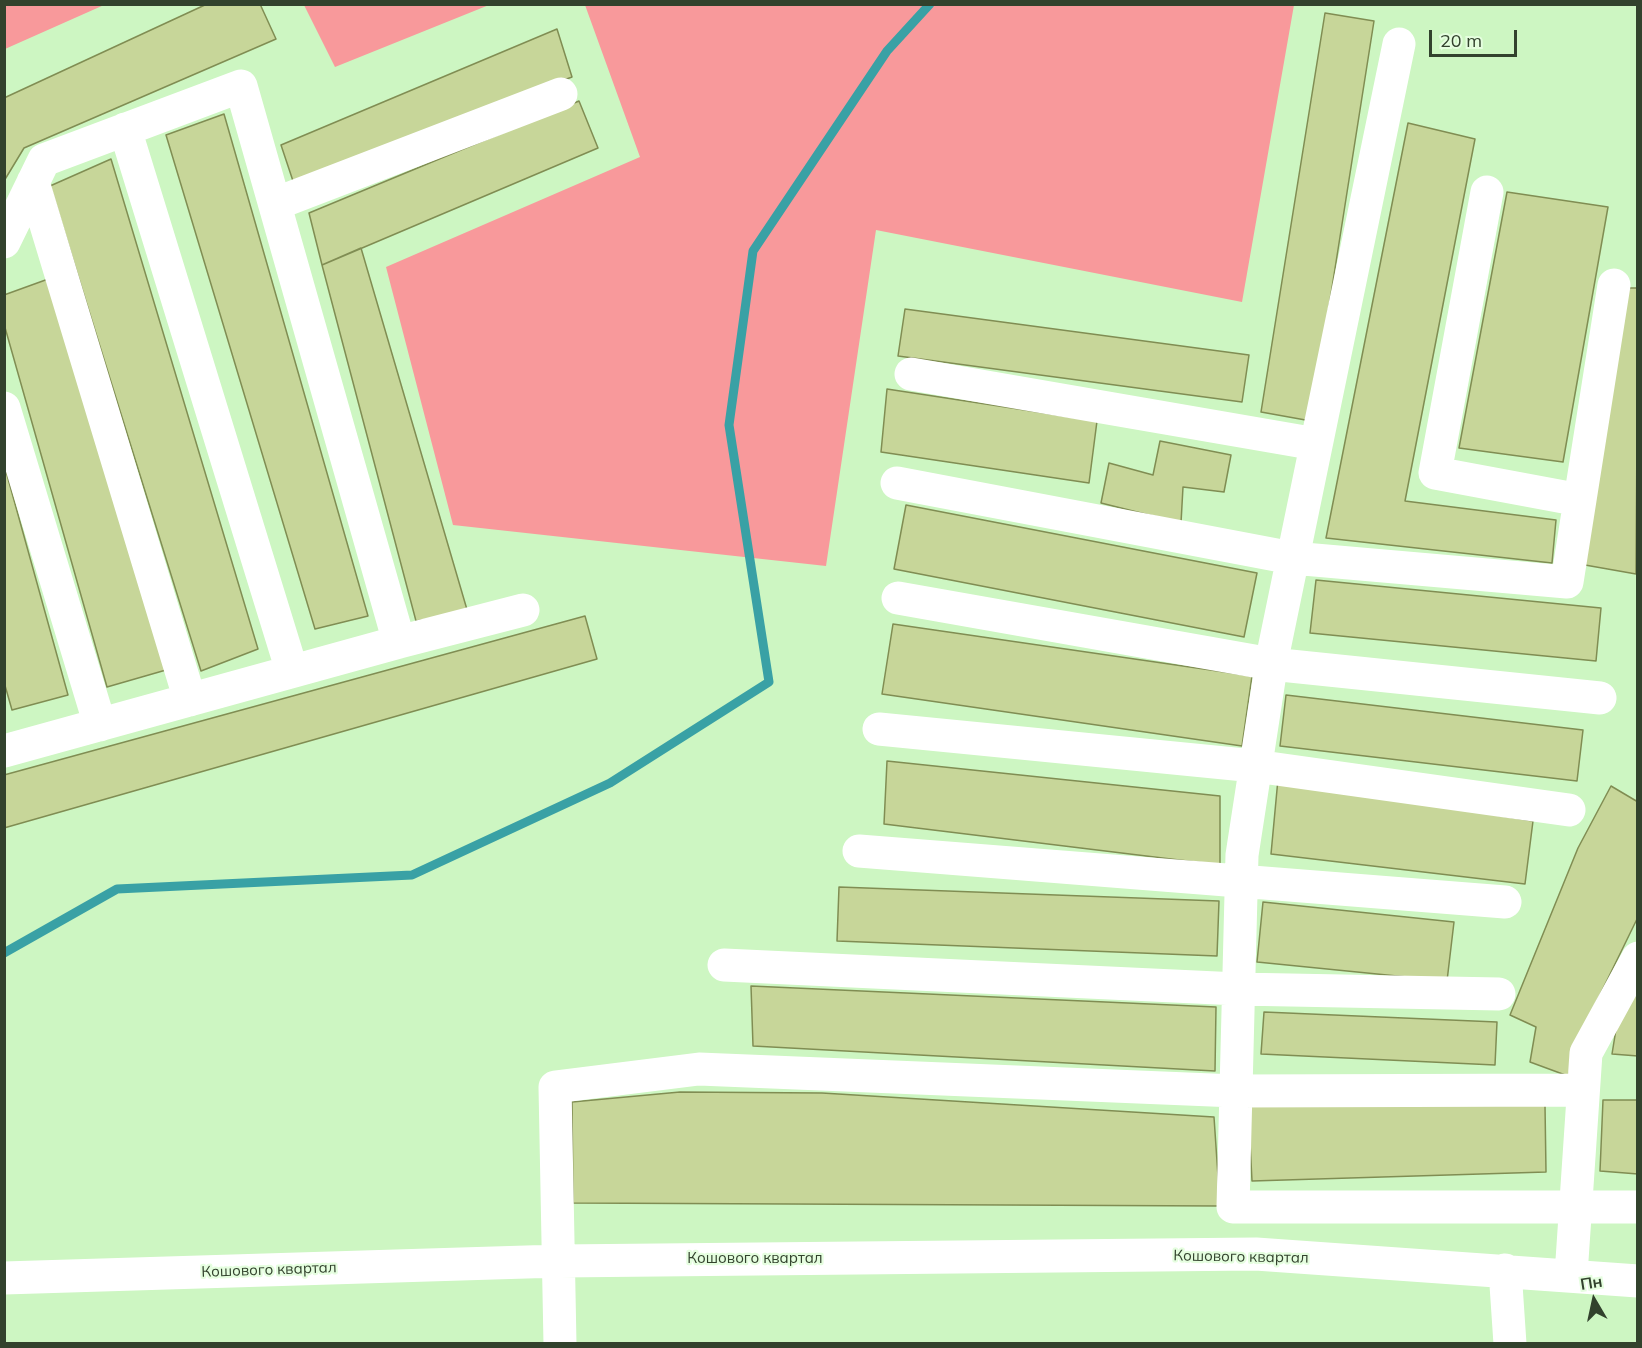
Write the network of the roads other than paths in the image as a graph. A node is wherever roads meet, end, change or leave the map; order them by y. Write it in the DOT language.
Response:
graph roads {
  1 [pos="1399,44"];
  2 [pos="561,94"];
  3 [pos="125,129"];
  4 [pos="33,182"];
  5 [pos="1487,192"];
  6 [pos="275,204"];
  7 [pos="4,242"];
  8 [pos="1614,285"];
  9 [pos="910,374"];
  10 [pos="4,408"];
  11 [pos="1316,444"];
  12 [pos="897,483"];
  13 [pos="1580,500"];
  14 [pos="1292,558"];
  15 [pos="898,598"];
  16 [pos="523,610"];
  17 [pos="399,642"];
  18 [pos="1271,664"];
  19 [pos="292,671"];
  20 [pos="1600,698"];
  21 [pos="190,700"];
  22 [pos="100,725"];
  23 [pos="879,729"];
  24 [pos="4,751"];
  25 [pos="1256,766"];
  26 [pos="1569,810"];
  27 [pos="859,851"];
  28 [pos="1241,883"];
  29 [pos="1505,902"];
  30 [pos="1638,958"];
  31 [pos="724,965"];
  32 [pos="1238,989"];
  33 [pos="1498,994"];
  34 [pos="1583,1090"];
  35 [pos="1236,1091"];
  36 [pos="1575,1207"];
  37 [pos="1638,1208"];
  38 [pos="559,1260"];
  39 [pos="1505,1270"];
  40 [pos="1571,1275"];
  41 [pos="4,1278"];
  42 [pos="1638,1281"];
  43 [pos="560,1344"];
  44 [pos="1510,1344"];
  1 -- 11 [label="street"];
  2 -- 6 [label="street"];
  3 -- 4 [label="street"];
  3 -- 6 [label="street"];
  3 -- 19 [label="street"];
  4 -- 7 [label="street"];
  4 -- 21 [label="street"];
  5 -- 13 [label="street"];
  6 -- 17 [label="street"];
  8 -- 13 [label="street"];
  9 -- 11 [label="street"];
  10 -- 22 [label="street"];
  11 -- 14 [label="street"];
  12 -- 14 [label="street"];
  13 -- 14 [label="street"];
  14 -- 18 [label="street"];
  15 -- 18 [label="street"];
  16 -- 17 [label="street"];
  17 -- 19 [label="street"];
  18 -- 20 [label="street"];
  18 -- 25 [label="street"];
  19 -- 21 [label="street"];
  21 -- 22 [label="street"];
  22 -- 24 [label="street"];
  23 -- 25 [label="street"];
  25 -- 26 [label="street"];
  25 -- 28 [label="street"];
  27 -- 28 [label="street"];
  28 -- 29 [label="street"];
  28 -- 32 [label="street"];
  30 -- 34 [label="street"];
  31 -- 32 [label="street"];
  32 -- 33 [label="street"];
  32 -- 35 [label="street"];
  34 -- 35 [label="street"];
  34 -- 36 [label="street"];
  35 -- 36 [label="street"];
  35 -- 38 [label="street"];
  36 -- 37 [label="street"];
  36 -- 40 [label="street"];
  38 -- 39 [label="street, Кошового квартал"];
  38 -- 41 [label="street, Кошового квартал"];
  38 -- 43 [label="street"];
  39 -- 40 [label="street, Кошового квартал"];
  39 -- 44 [label="street"];
  40 -- 42 [label="street, Кошового квартал"];
}
